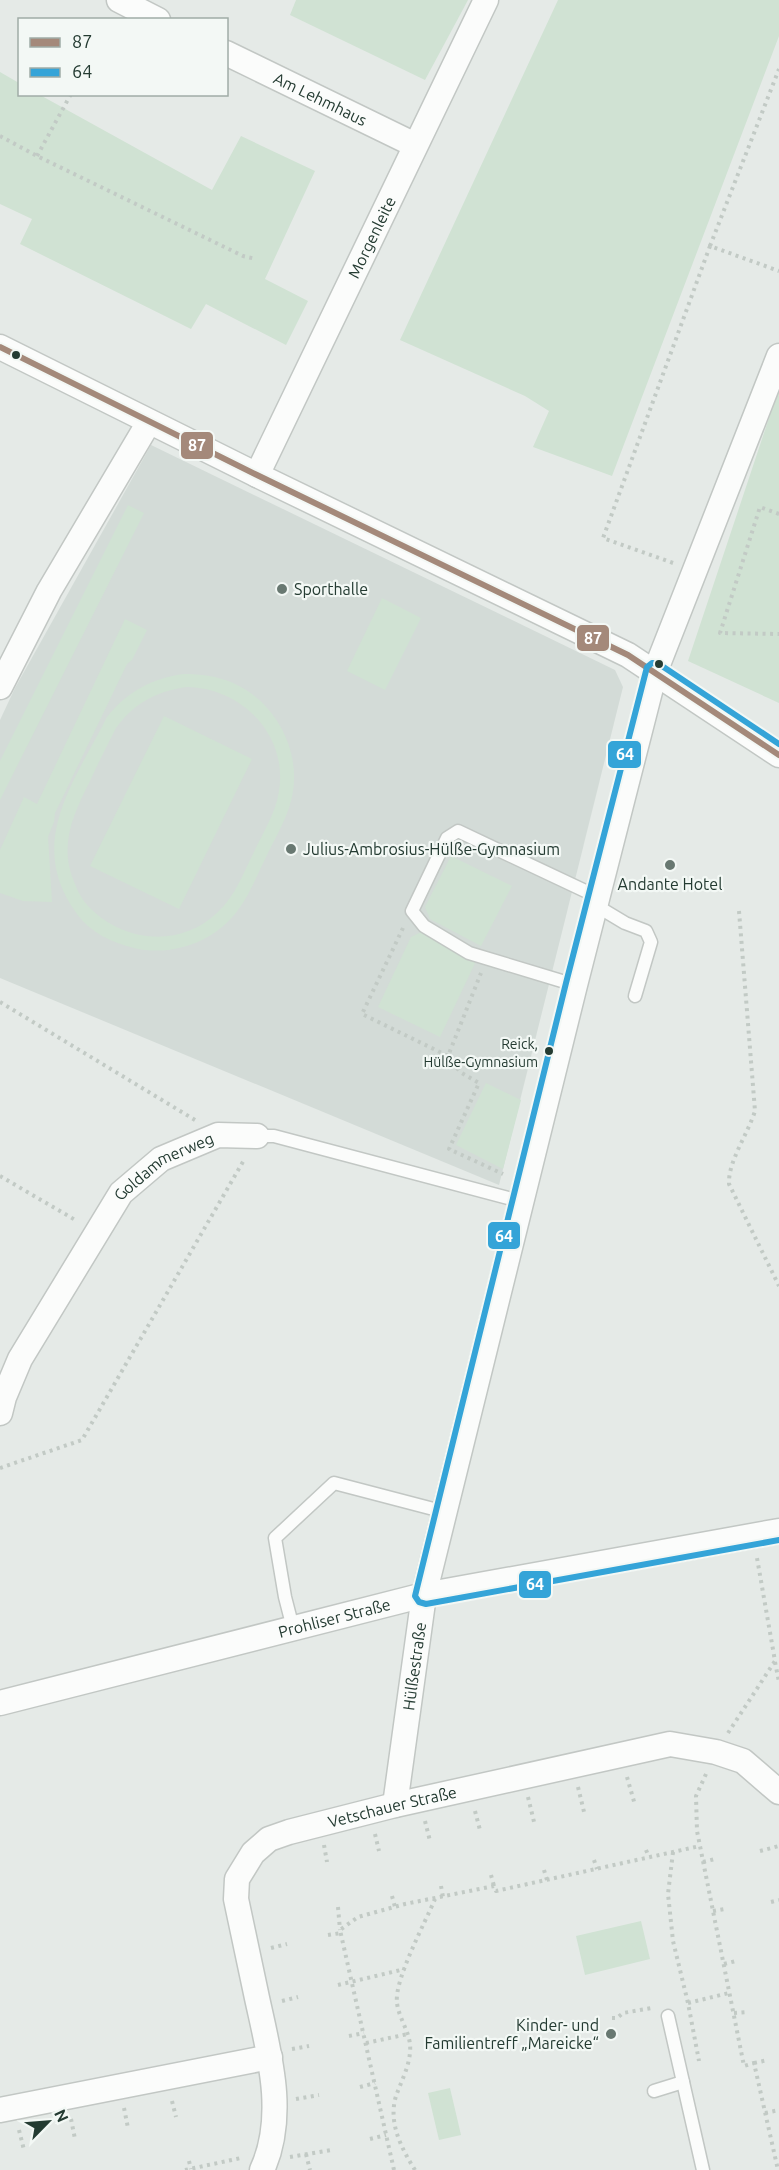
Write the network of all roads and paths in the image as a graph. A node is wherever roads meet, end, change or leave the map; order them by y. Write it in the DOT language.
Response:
graph roads {
  1 [pos="119,0"];
  2 [pos="486,0"];
  3 [pos="154,18"];
  4 [pos="228,54"];
  5 [pos="779,69"];
  6 [pos="70,96"];
  7 [pos="0,136"];
  8 [pos="415,145"];
  9 [pos="37,156"];
  10 [pos="710,246"];
  11 [pos="256,259"];
  12 [pos="779,271"];
  13 [pos="0,348"];
  14 [pos="779,356"];
  15 [pos="149,422"];
  16 [pos="257,475"];
  17 [pos="779,514"];
  18 [pos="695,571"];
  19 [pos="779,634"];
  20 [pos="655,672"];
  21 [pos="0,687"];
  22 [pos="779,755"];
  23 [pos="596,901"];
  24 [pos="412,911"];
  25 [pos="739,911"];
  26 [pos="487,958"];
  27 [pos="575,985"];
  28 [pos="635,996"];
  29 [pos="0,1002"];
  30 [pos="448,1056"];
  31 [pos="219,1135"];
  32 [pos="257,1136"];
  33 [pos="504,1175"];
  34 [pos="0,1176"];
  35 [pos="522,1202"];
  36 [pos="96,1233"];
  37 [pos="779,1286"];
  38 [pos="0,1413"];
  39 [pos="0,1468"];
  40 [pos="445,1512"];
  41 [pos="779,1531"];
  42 [pos="753,1537"];
  43 [pos="424,1595"];
  44 [pos="293,1628"];
  45 [pos="775,1661"];
  46 [pos="779,1682"];
  47 [pos="2,1699"];
  48 [pos="716,1752"];
  49 [pos="779,1792"];
  50 [pos="394,1805"];
  51 [pos="700,1846"];
  52 [pos="779,1846"];
  53 [pos="646,1850"];
  54 [pos="760,1851"];
  55 [pos="674,1852"];
  56 [pos="649,1857"];
  57 [pos="715,1859"];
  58 [pos="594,1860"];
  59 [pos="703,1862"];
  60 [pos="597,1869"];
  61 [pos="544,1870"];
  62 [pos="491,1875"];
  63 [pos="547,1880"];
  64 [pos="441,1886"];
  65 [pos="494,1886"];
  66 [pos="392,1896"];
  67 [pos="443,1897"];
  68 [pos="435,1898"];
  69 [pos="779,1900"];
  70 [pos="771,1902"];
  71 [pos="338,1907"];
  72 [pos="395,1907"];
  73 [pos="725,1909"];
  74 [pos="713,1911"];
  75 [pos="341,1931"];
  76 [pos="328,1935"];
  77 [pos="736,1961"];
  78 [pos="724,1964"];
  79 [pos="405,1969"];
  80 [pos="352,1981"];
  81 [pos="338,1985"];
  82 [pos="729,1993"];
  83 [pos="747,2012"];
  84 [pos="734,2013"];
  85 [pos="668,2016"];
  86 [pos="612,2018"];
  87 [pos="364,2033"];
  88 [pos="408,2034"];
  89 [pos="349,2036"];
  90 [pos="366,2043"];
  91 [pos="270,2057"];
  92 [pos="768,2060"];
  93 [pos="754,2063"];
  94 [pos="683,2082"];
  95 [pos="375,2083"];
  96 [pos="360,2087"];
  97 [pos="654,2091"];
  98 [pos="0,2110"];
  99 [pos="779,2110"];
  100 [pos="765,2113"];
  101 [pos="386,2135"];
  102 [pos="370,2139"];
  103 [pos="330,2150"];
  104 [pos="306,2154"];
  105 [pos="189,2161"];
  106 [pos="265,2161"];
  107 [pos="778,2163"];
  108 [pos="191,2169"];
  109 [pos="185,2170"];
  110 [pos="310,2170"];
  111 [pos="394,2170"];
  112 [pos="415,2170"];
  113 [pos="703,2170"];
  114 [pos="778,2170"];
  1 -- 3 [label="street"];
  2 -- 8 [label="street, Morgenleite"];
  4 -- 8 [label="street, Am Lehmhaus"];
  5 -- 10 [label="path"];
  6 -- 9 [label="path"];
  7 -- 9 [label="path"];
  8 -- 16 [label="street, Morgenleite"];
  9 -- 11 [label="path"];
  10 -- 12 [label="path"];
  10 -- 18 [label="path"];
  13 -- 15 [label="street"];
  14 -- 18 [label="street, Hülßestraße"];
  15 -- 16 [label="street"];
  15 -- 21 [label="street"];
  16 -- 20 [label="street"];
  17 -- 19 [label="path"];
  18 -- 20 [label="street, Hülßestraße"];
  20 -- 22 [label="street"];
  20 -- 23 [label="street, Hülßestraße"];
  23 -- 24 [label="lane"];
  23 -- 27 [label="street, Hülßestraße"];
  23 -- 28 [label="lane"];
  24 -- 26 [label="lane"];
  24 -- 30 [label="path"];
  25 -- 37 [label="path"];
  26 -- 27 [label="lane"];
  26 -- 30 [label="path"];
  27 -- 35 [label="street, Hülßestraße"];
  29 -- 31 [label="path"];
  30 -- 33 [label="path"];
  31 -- 32 [label="street, Goldammerweg"];
  31 -- 36 [label="street, Goldammerweg"];
  32 -- 35 [label="lane, Goldammerweg"];
  32 -- 39 [label="path"];
  34 -- 36 [label="path"];
  35 -- 40 [label="street, Hülßestraße"];
  36 -- 38 [label="street, Goldammerweg"];
  40 -- 43 [label="street, Hülßestraße"];
  40 -- 44 [label="lane"];
  41 -- 42 [label="street, Prohliser Straße"];
  42 -- 43 [label="street, Prohliser Straße"];
  42 -- 45 [label="path"];
  43 -- 44 [label="street, Prohliser Straße"];
  43 -- 50 [label="street, Hülßestraße"];
  44 -- 47 [label="street, Prohliser Straße"];
  45 -- 46 [label="path"];
  45 -- 48 [label="path"];
  48 -- 49 [label="street, Vetschauer Straße"];
  48 -- 50 [label="street, Vetschauer Straße"];
  48 -- 51 [label="path"];
  50 -- 91 [label="street, Vetschauer Straße"];
  51 -- 55 [label="path"];
  51 -- 59 [label="path"];
  52 -- 54 [label="path"];
  53 -- 56 [label="path"];
  55 -- 56 [label="path"];
  55 -- 82 [label="path"];
  56 -- 60 [label="path"];
  57 -- 59 [label="path"];
  58 -- 60 [label="path"];
  59 -- 74 [label="path"];
  60 -- 63 [label="path"];
  61 -- 63 [label="path"];
  62 -- 65 [label="path"];
  63 -- 65 [label="path"];
  64 -- 67 [label="path"];
  65 -- 67 [label="path"];
  66 -- 72 [label="path"];
  67 -- 68 [label="path"];
  68 -- 72 [label="path"];
  68 -- 79 [label="path"];
  69 -- 70 [label="path"];
  71 -- 75 [label="path"];
  72 -- 75 [label="path"];
  73 -- 74 [label="path"];
  74 -- 78 [label="path"];
  75 -- 76 [label="path"];
  75 -- 80 [label="path"];
  77 -- 78 [label="path"];
  78 -- 82 [label="path"];
  79 -- 80 [label="path"];
  79 -- 88 [label="path"];
  80 -- 81 [label="path"];
  80 -- 87 [label="path"];
  82 -- 84 [label="path"];
  83 -- 84 [label="path"];
  84 -- 93 [label="path"];
  85 -- 86 [label="path"];
  85 -- 94 [label="lane"];
  87 -- 89 [label="path"];
  87 -- 90 [label="path"];
  88 -- 90 [label="path"];
  88 -- 112 [label="path"];
  90 -- 95 [label="path"];
  91 -- 98 [label="street"];
  91 -- 106 [label="street, Vetschauer Straße"];
  92 -- 93 [label="path"];
  93 -- 100 [label="path"];
  94 -- 97 [label="lane"];
  94 -- 113 [label="lane"];
  95 -- 96 [label="path"];
  95 -- 101 [label="path"];
  99 -- 100 [label="path"];
  100 -- 107 [label="path"];
  101 -- 102 [label="path"];
  101 -- 111 [label="path"];
  103 -- 104 [label="path"];
  104 -- 106 [label="path"];
  104 -- 110 [label="path"];
  105 -- 108 [label="path"];
  106 -- 108 [label="path"];
  107 -- 114 [label="path"];
  108 -- 109 [label="path"];
}
